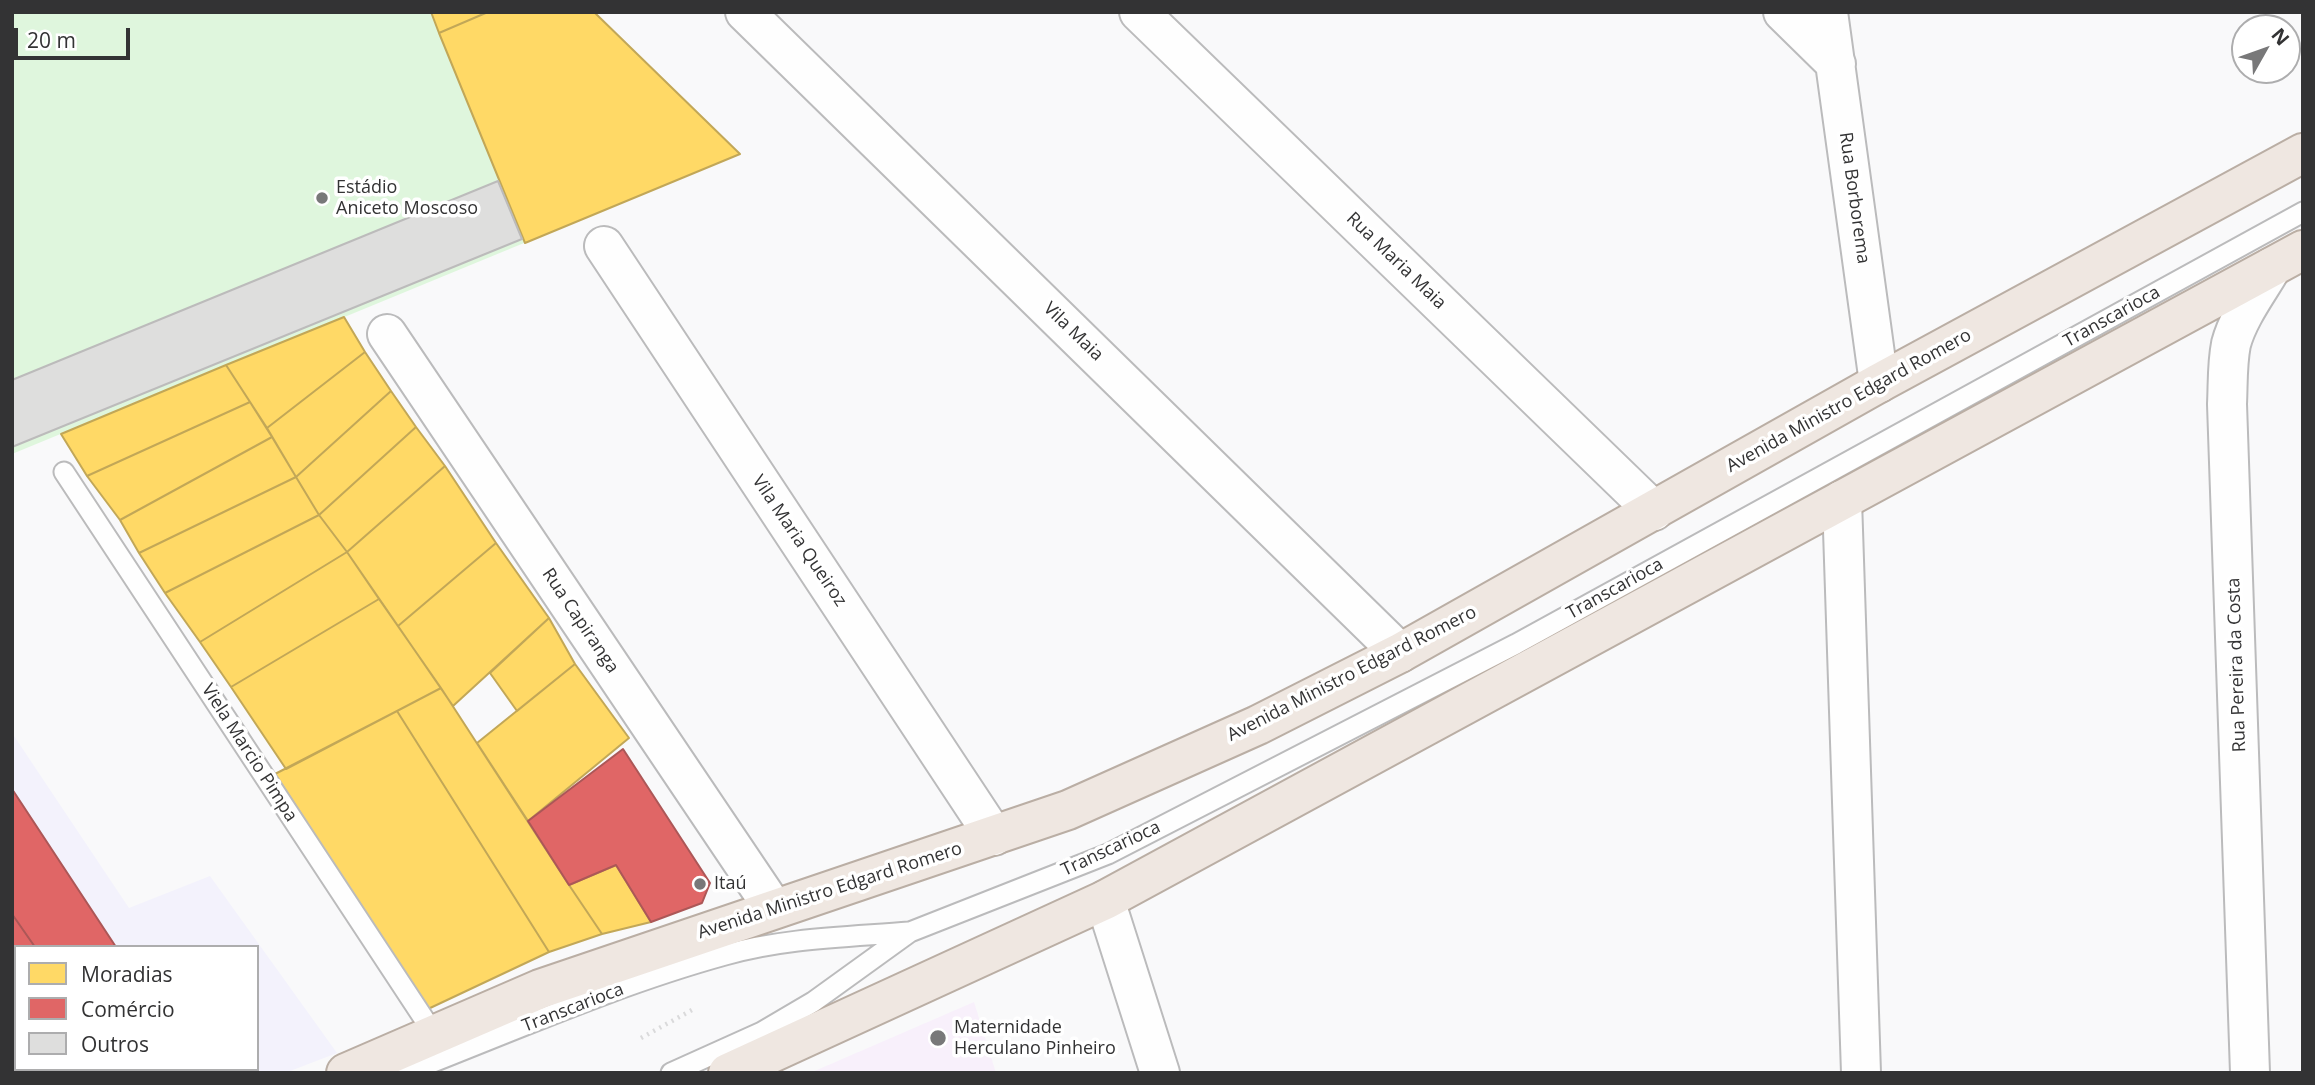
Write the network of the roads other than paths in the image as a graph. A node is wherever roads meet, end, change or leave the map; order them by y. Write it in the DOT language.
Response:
graph roads {
  1 [pos="745,12"];
  2 [pos="1139,12"];
  3 [pos="1783,12"];
  4 [pos="1828,12"];
  5 [pos="1836,64"];
  6 [pos="2303,153"];
  7 [pos="2303,212"];
  8 [pos="604,246"];
  9 [pos="2287,258"];
  10 [pos="387,334"];
  11 [pos="1879,383"];
  12 [pos="64,472"];
  13 [pos="1842,500"];
  14 [pos="1654,511"];
  15 [pos="1400,653"];
  16 [pos="994,836"];
  17 [pos="1105,900"];
  18 [pos="774,909"];
  19 [pos="910,932"];
  20 [pos="434,1034"];
  21 [pos="346,1073"];
  22 [pos="405,1073"];
  23 [pos="671,1073"];
  24 [pos="728,1073"];
  25 [pos="1160,1073"];
  26 [pos="1861,1073"];
  27 [pos="2250,1073"];
  1 -- 15 [label="street, Vila Maia"];
  2 -- 14 [label="street, Rua Maria Maia"];
  3 -- 5 [label="street"];
  4 -- 5 [label="street, Rua Borborema"];
  5 -- 11 [label="street, Rua Borborema"];
  6 -- 11 [label="main road, Avenida Ministro Edgard Romero"];
  7 -- 19 [label="lane, Transcarioca"];
  8 -- 16 [label="street, Vila Maria Queiroz"];
  9 -- 13 [label="main road"];
  9 -- 27 [label="street, Rua Pereira da Costa"];
  10 -- 18 [label="street, Rua Capiranga"];
  11 -- 14 [label="main road, Avenida Ministro Edgard Romero"];
  12 -- 20 [label="lane, Viela Marcio Pimpa"];
  13 -- 17 [label="main road"];
  13 -- 26 [label="street"];
  14 -- 15 [label="main road, Avenida Ministro Edgard Romero"];
  15 -- 16 [label="main road, Avenida Ministro Edgard Romero"];
  16 -- 18 [label="main road, Avenida Ministro Edgard Romero"];
  17 -- 24 [label="main road"];
  17 -- 25 [label="street"];
  18 -- 20 [label="main road, Avenida Ministro Edgard Romero"];
  19 -- 22 [label="lane, Transcarioca"];
  19 -- 23 [label="lane, Transcarioca"];
  20 -- 21 [label="main road, Avenida Ministro Edgard Romero"];
}
